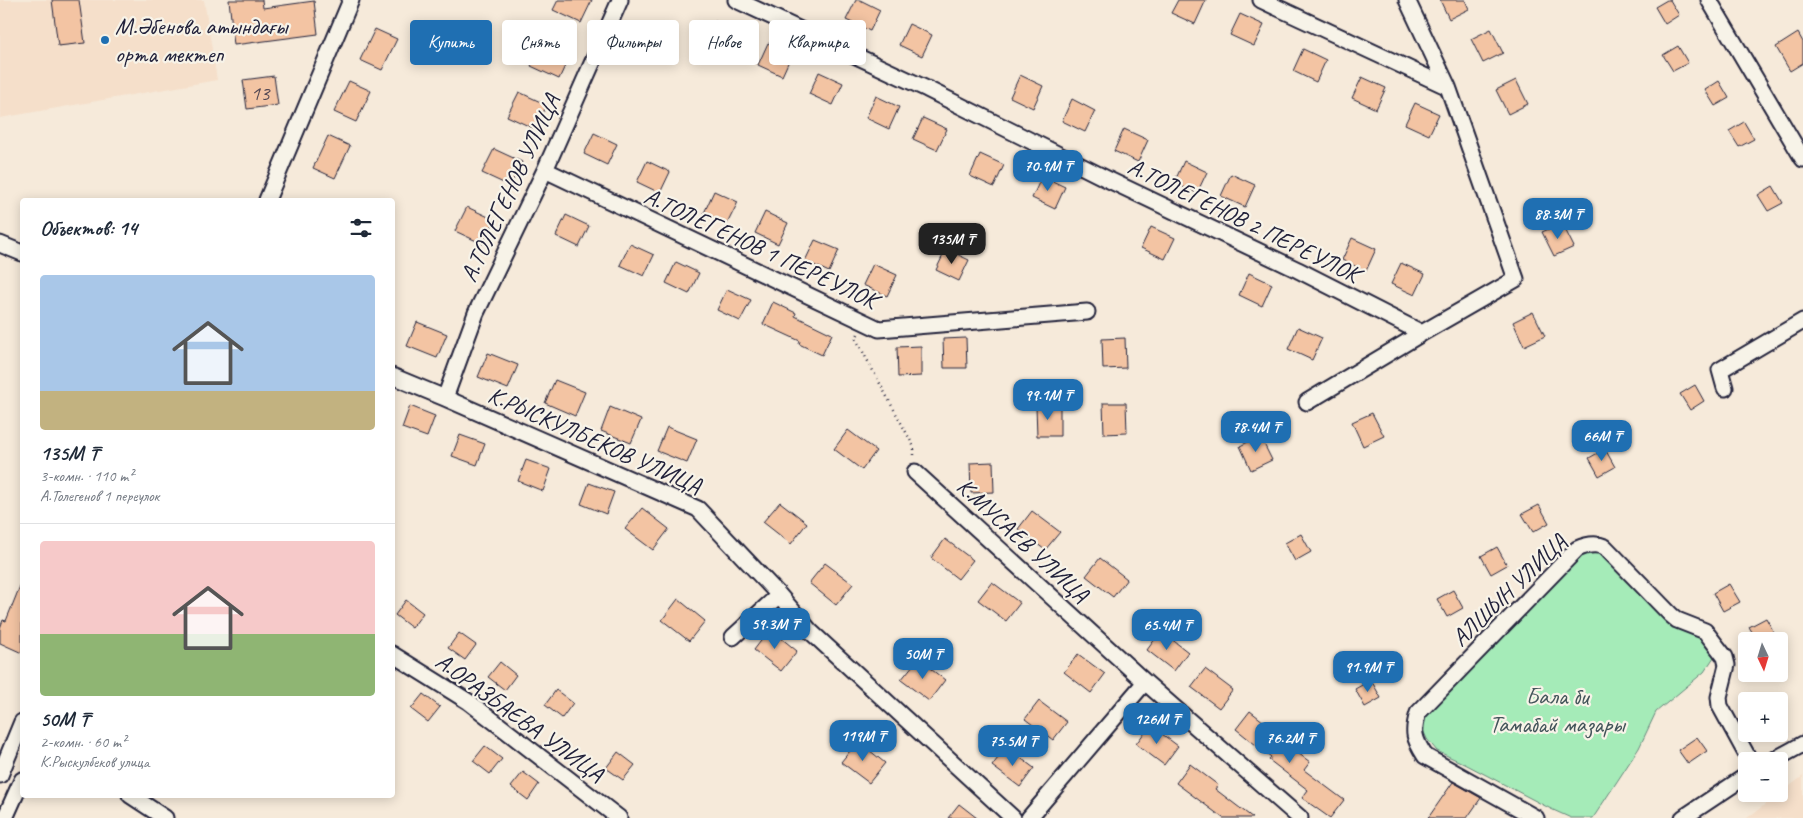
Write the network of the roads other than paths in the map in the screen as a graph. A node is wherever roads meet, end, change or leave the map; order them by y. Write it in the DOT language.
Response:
graph roads {
  1 [pos="351,0"];
  2 [pos="620,0"];
  3 [pos="736,0"];
  4 [pos="1261,0"];
  5 [pos="1407,0"];
  6 [pos="1709,0"];
  7 [pos="1448,87"];
  8 [pos="1803,159"];
  9 [pos="545,170"];
  10 [pos="268,198"];
  11 [pos="0,244"];
  12 [pos="20,252"];
  13 [pos="1087,312"];
  14 [pos="1803,321"];
  15 [pos="1422,333"];
  16 [pos="395,377"];
  17 [pos="1726,388"];
  18 [pos="445,398"];
  19 [pos="1307,402"];
  20 [pos="915,472"];
  21 [pos="779,595"];
  22 [pos="733,638"];
  23 [pos="395,656"];
  24 [pos="1145,682"];
  25 [pos="20,727"];
  26 [pos="1803,744"];
  27 [pos="1745,752"];
  28 [pos="1788,752"];
  29 [pos="0,776"];
  30 [pos="1738,781"];
  31 [pos="20,784"];
  32 [pos="135,798"];
  33 [pos="5,818"];
  34 [pos="165,818"];
  35 [pos="619,818"];
  36 [pos="1013,818"];
  37 [pos="1029,818"];
  38 [pos="1300,818"];
  39 [pos="1536,818"];
  40 [pos="1682,818"];
  1 -- 10 [label="street"];
  2 -- 9 [label="street, А.ТОЛЕГЕНОВ УЛИЦА"];
  3 -- 15 [label="street, А.ТОЛЕГЕНОВ 2 ПЕРЕУЛОК"];
  4 -- 7 [label="street"];
  5 -- 7 [label="street"];
  6 -- 8 [label="street"];
  7 -- 15 [label="street"];
  9 -- 13 [label="street, А.ТОЛЕГЕНОВ 1 ПЕРЕУЛОК"];
  9 -- 18 [label="street, А.ТОЛЕГЕНОВ УЛИЦА"];
  11 -- 12 [label="street"];
  14 -- 17 [label="street"];
  15 -- 19 [label="street"];
  16 -- 18 [label="street, К.РЫСКУЛБЕКОВ УЛИЦА"];
  18 -- 21 [label="street, К.РЫСКУЛБЕКОВ УЛИЦА"];
  20 -- 24 [label="street, К.МУСАЕВ УЛИЦА"];
  21 -- 22 [label="street"];
  21 -- 36 [label="street, К.РЫСКУЛБЕКОВ УЛИЦА"];
  23 -- 35 [label="street, А.ОРАЗБАЕВА УЛИЦА"];
  24 -- 37 [label="street"];
  24 -- 38 [label="street, К.МУСАЕВ УЛИЦА"];
  25 -- 29 [label="street"];
  26 -- 28 [label="street"];
  27 -- 39 [label="street, АЛШЫН УЛИЦА"];
  30 -- 40 [label="street"];
  31 -- 33 [label="street"];
  32 -- 34 [label="street"];
}
